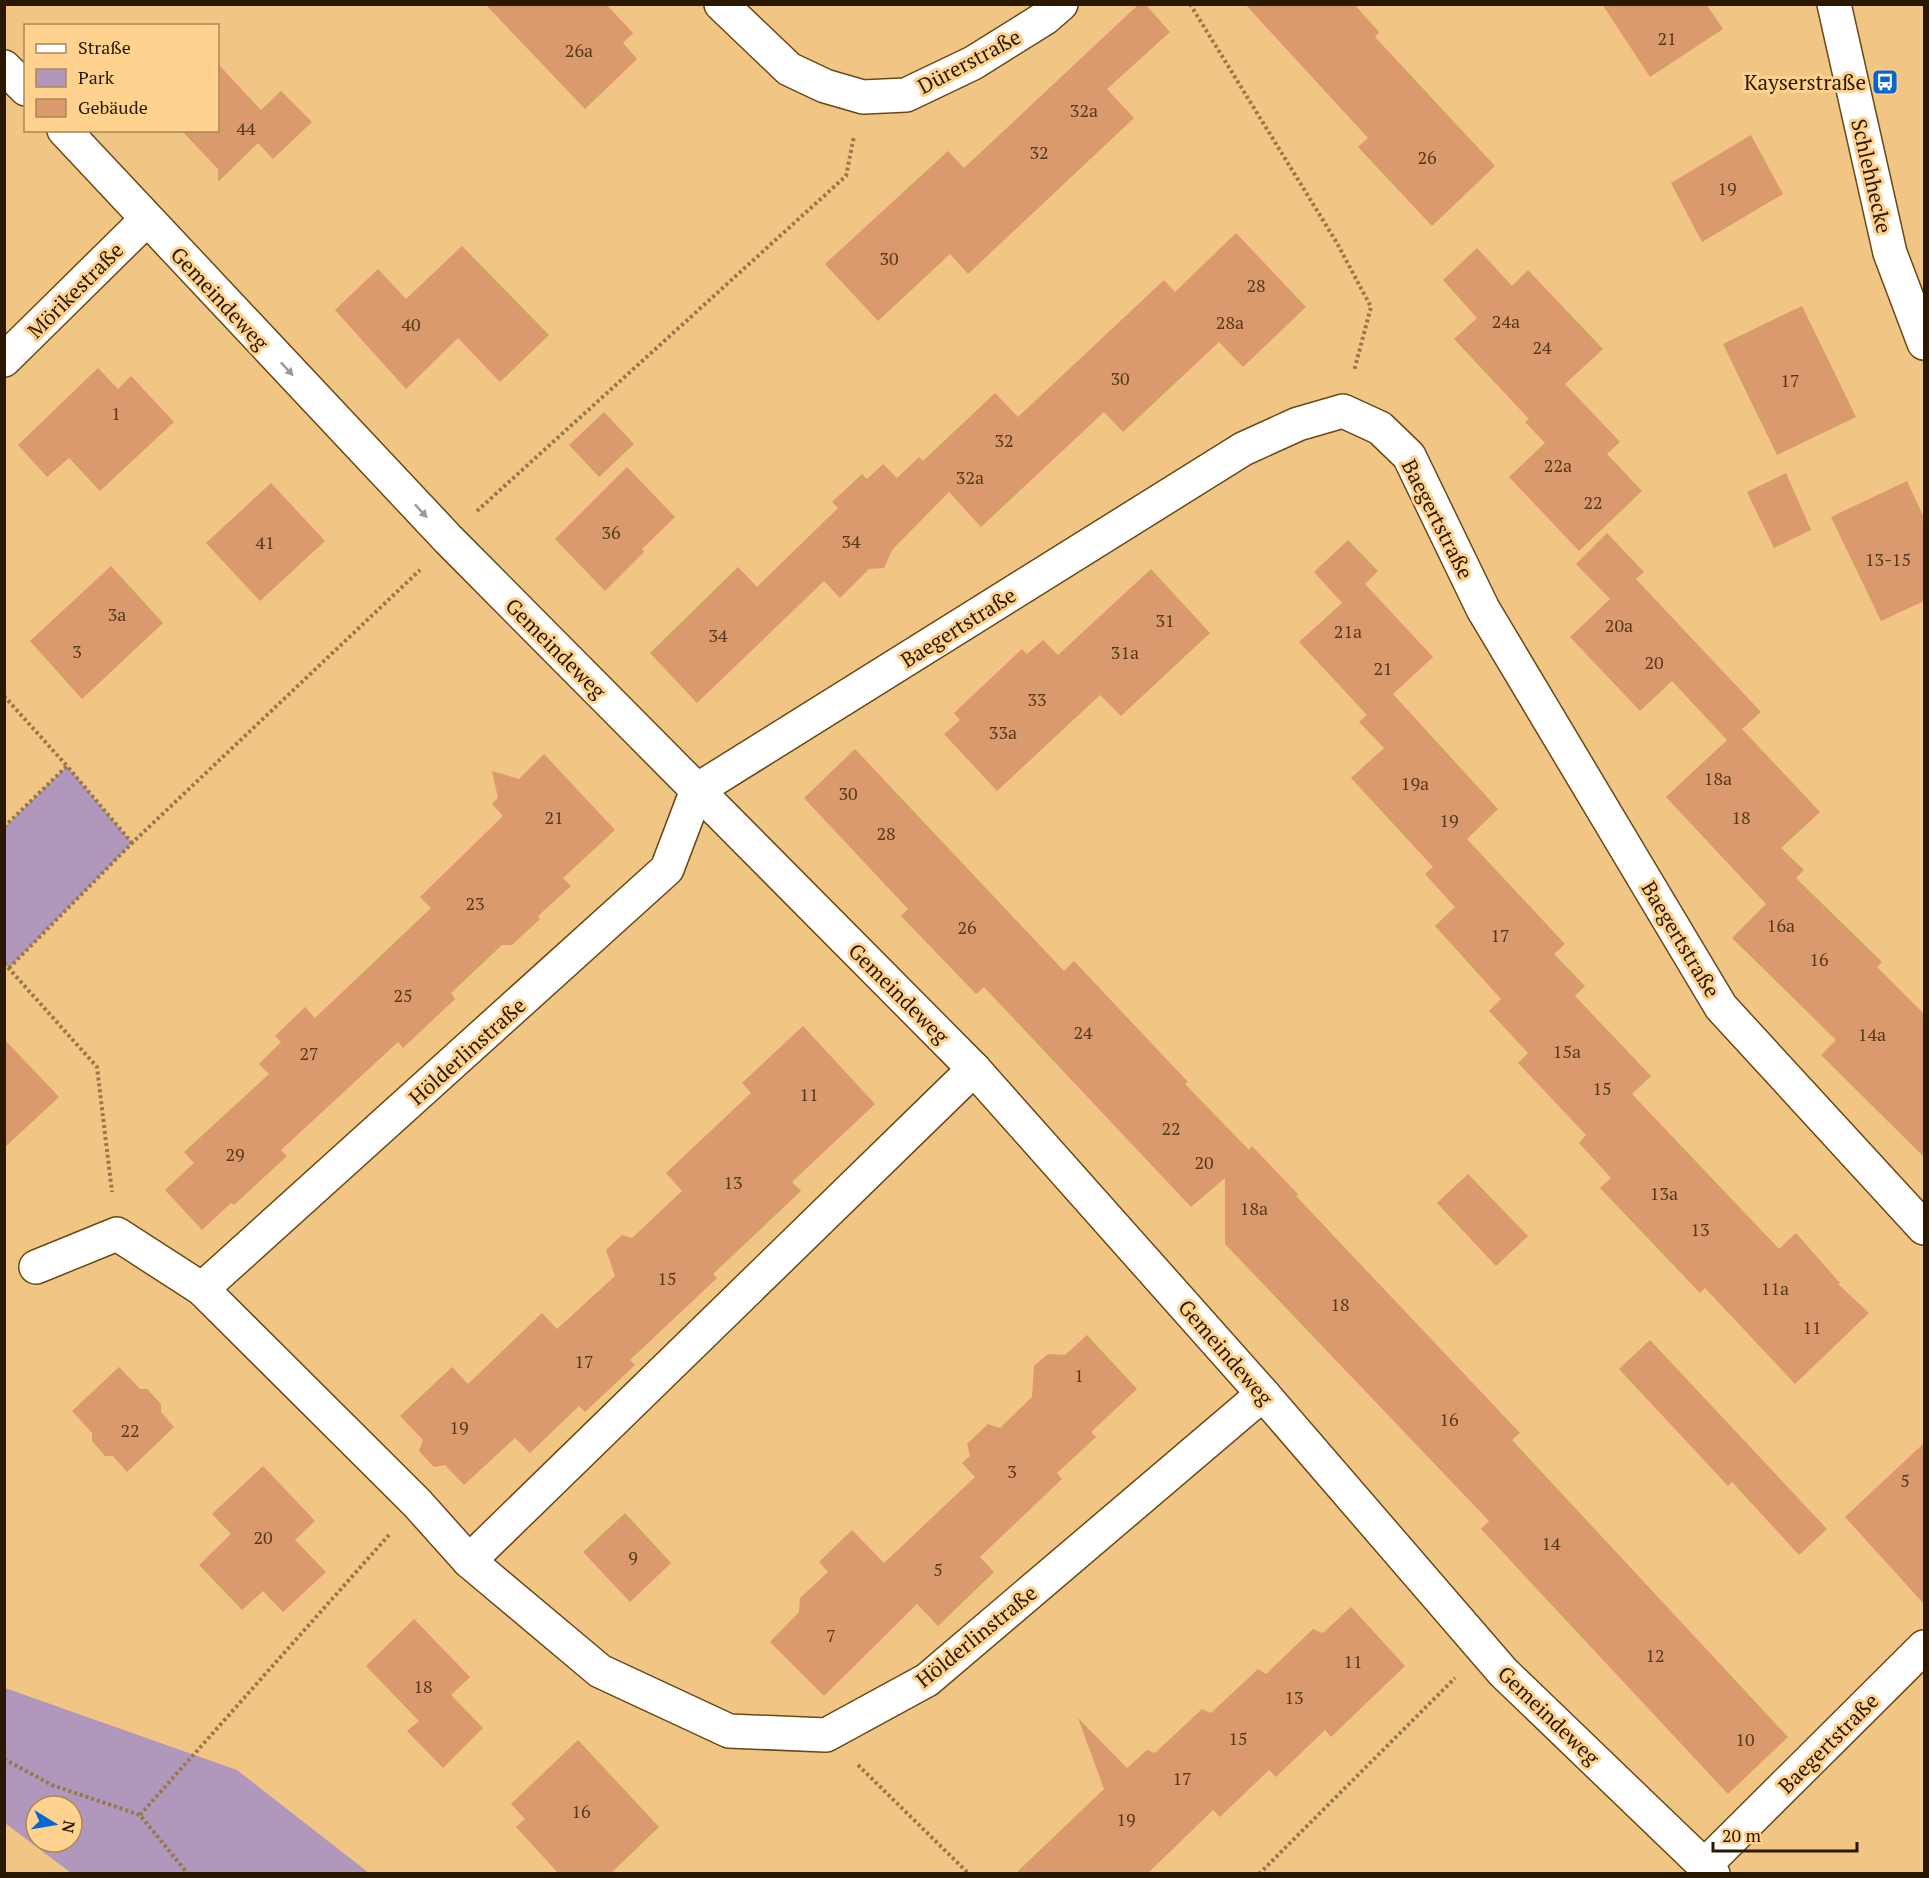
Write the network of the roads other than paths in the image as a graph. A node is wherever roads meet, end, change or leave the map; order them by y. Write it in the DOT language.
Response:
graph roads {
  1 [pos="721,4"];
  2 [pos="1060,4"];
  3 [pos="1834,4"];
  4 [pos="4,67"];
  5 [pos="24,87"];
  6 [pos="66,132"];
  7 [pos="146,220"];
  8 [pos="1924,343"];
  9 [pos="4,360"];
  10 [pos="697,790"];
  11 [pos="975,1070"];
  12 [pos="1924,1228"];
  13 [pos="36,1267"];
  14 [pos="202,1289"];
  15 [pos="1263,1394"];
  16 [pos="469,1561"];
  17 [pos="1924,1647"];
  18 [pos="1709,1869"];
  1 -- 2 [label="street, Dürerstraße"];
  3 -- 8 [label="street, Schlehhecke"];
  4 -- 5 [label="street"];
  6 -- 7 [label="street, Gemeindeweg"];
  7 -- 9 [label="street, Mörikestraße"];
  7 -- 10 [label="street, Gemeindeweg, one-way"];
  10 -- 11 [label="street, Gemeindeweg"];
  10 -- 12 [label="street, Baegertstraße"];
  10 -- 14 [label="street, Hölderlinstraße"];
  11 -- 15 [label="street, Gemeindeweg"];
  11 -- 16 [label="street"];
  13 -- 14 [label="street"];
  14 -- 16 [label="street"];
  15 -- 16 [label="street, Hölderlinstraße"];
  15 -- 18 [label="street, Gemeindeweg"];
  17 -- 18 [label="street, Baegertstraße"];
}
